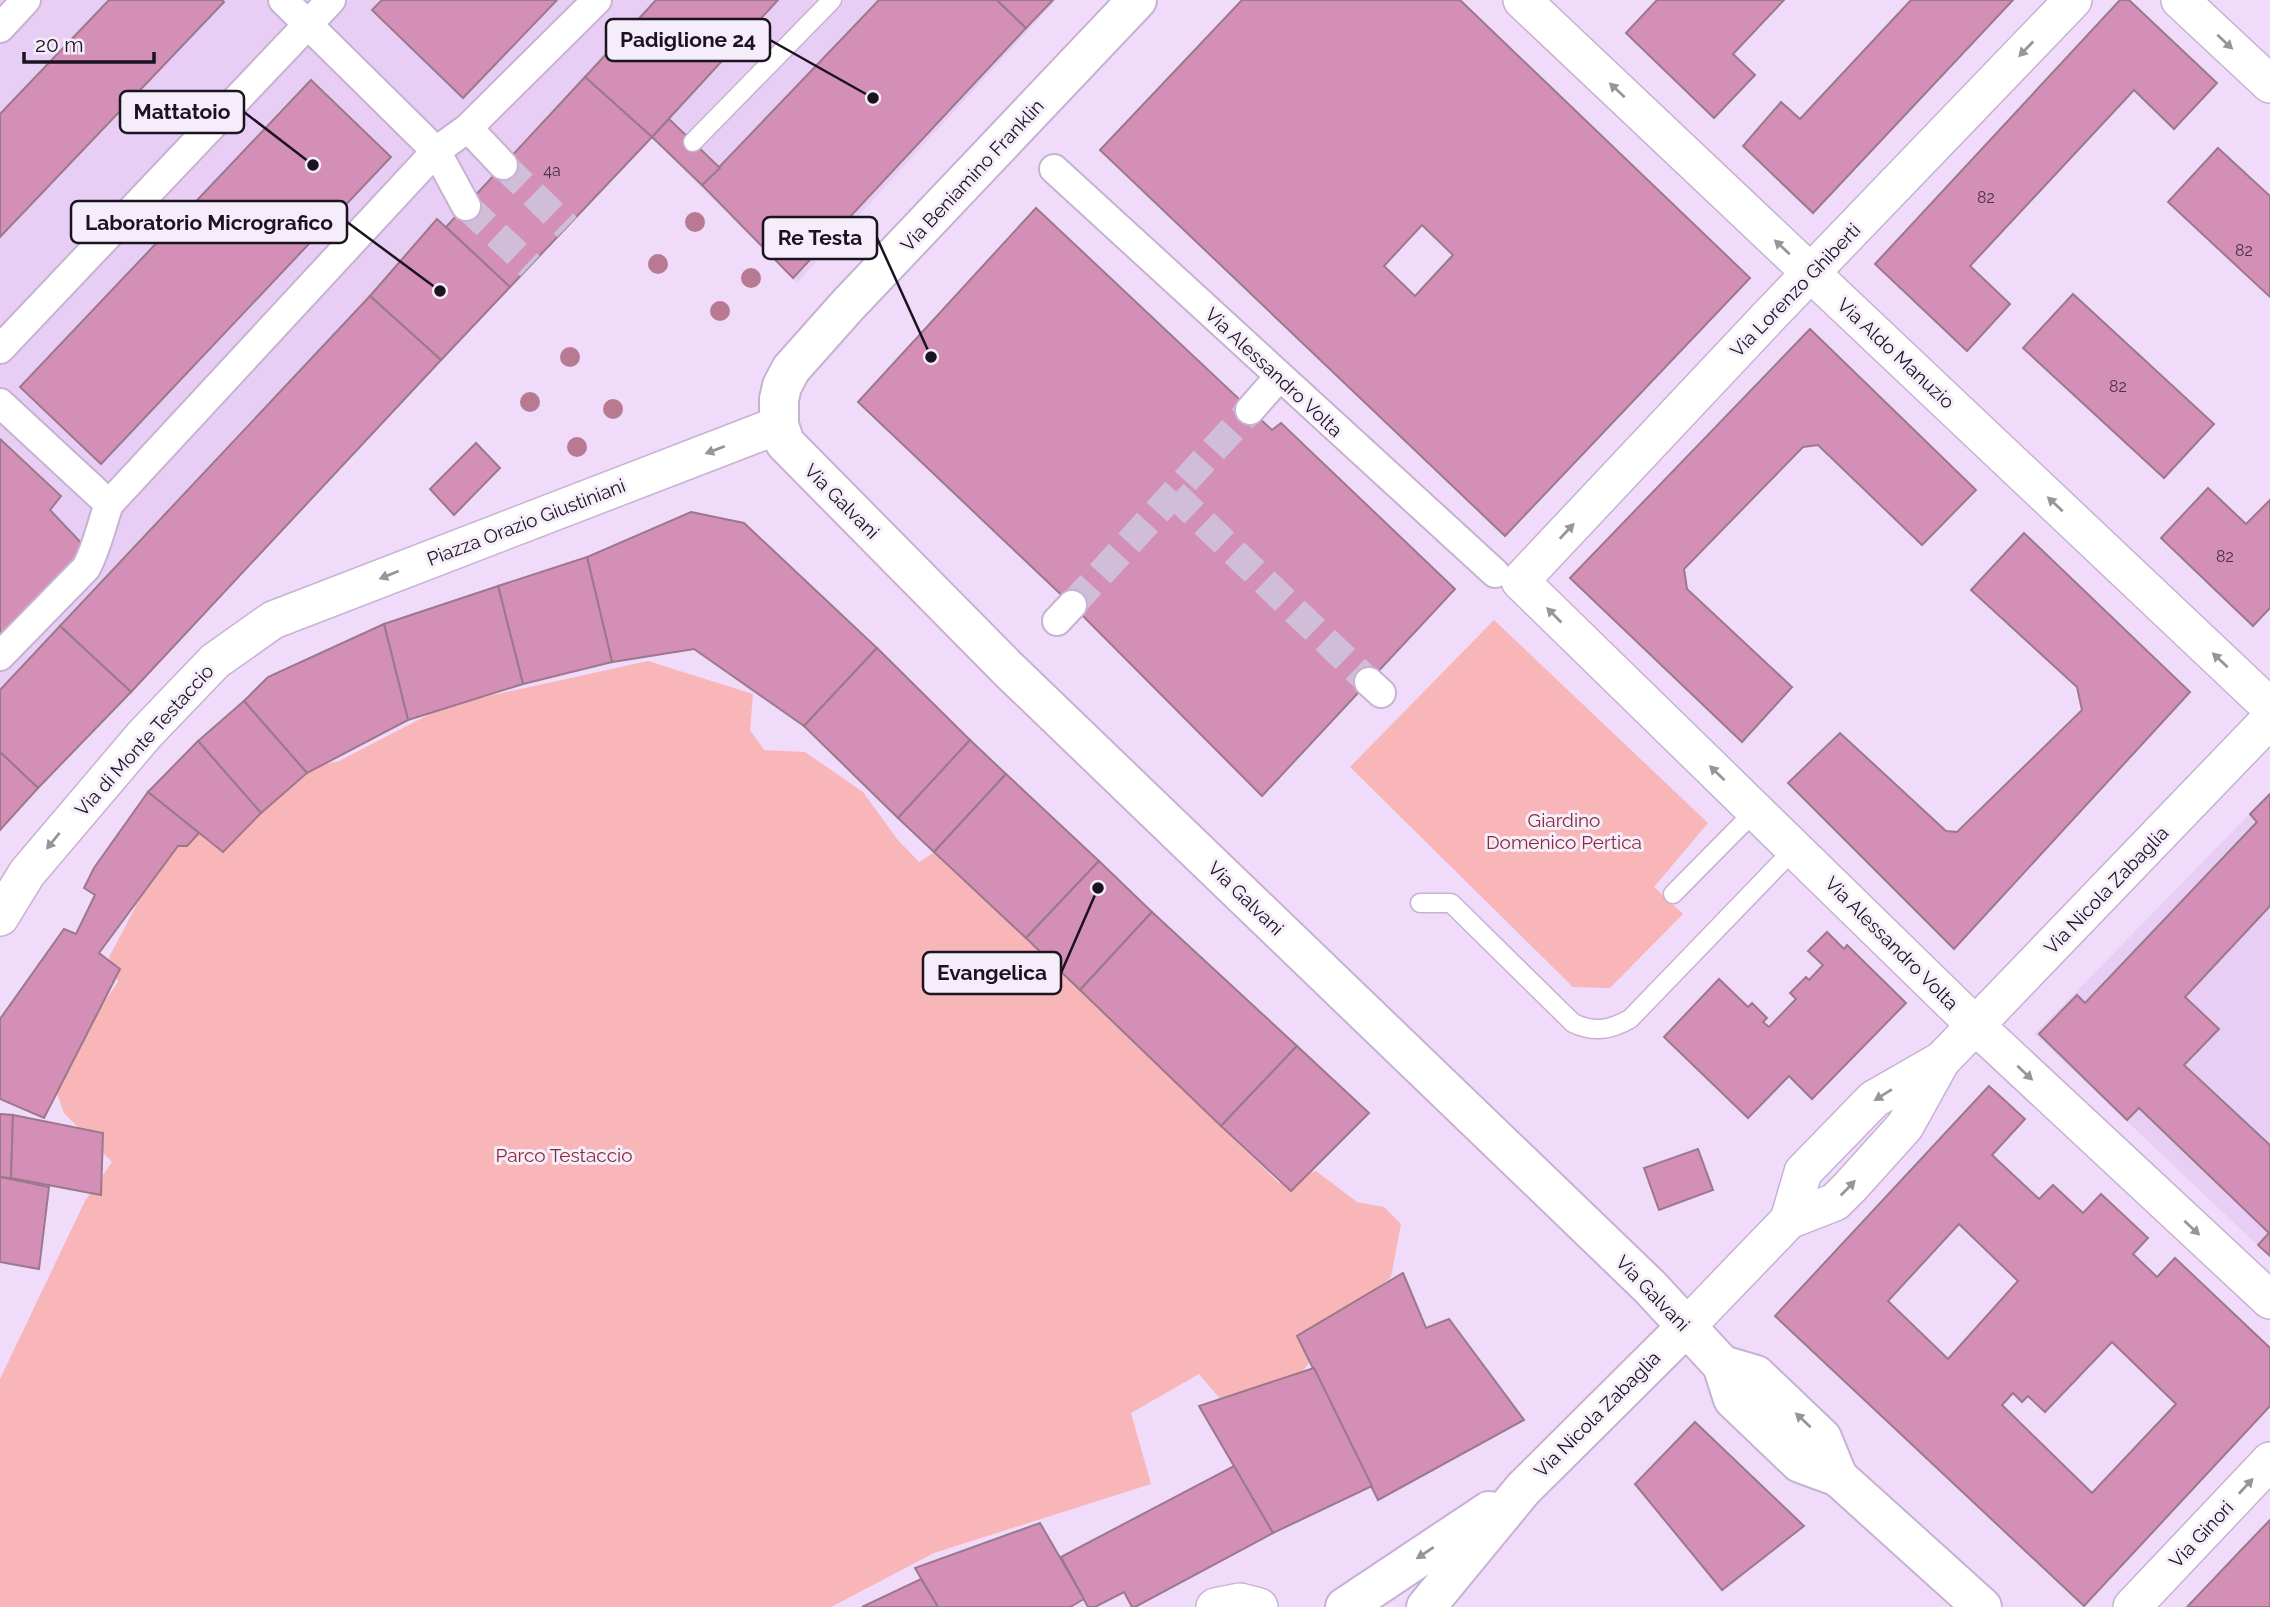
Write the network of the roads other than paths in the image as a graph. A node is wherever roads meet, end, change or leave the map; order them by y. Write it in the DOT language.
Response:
graph roads {
  1 [pos="26,0"];
  2 [pos="282,0"];
  3 [pos="331,0"];
  4 [pos="597,0"];
  5 [pos="832,0"];
  6 [pos="1137,0"];
  7 [pos="1522,0"];
  8 [pos="2073,0"];
  9 [pos="2180,0"];
  10 [pos="308,24"];
  11 [pos="0,28"];
  12 [pos="2270,84"];
  13 [pos="468,128"];
  14 [pos="693,142"];
  15 [pos="436,151"];
  16 [pos="503,165"];
  17 [pos="1054,169"];
  18 [pos="466,206"];
  19 [pos="1811,273"];
  20 [pos="0,349"];
  21 [pos="1279,377"];
  22 [pos="0,403"];
  23 [pos="1250,410"];
  24 [pos="779,425"];
  25 [pos="109,504"];
  26 [pos="1507,577"];
  27 [pos="272,620"];
  28 [pos="0,656"];
  29 [pos="2270,707"];
  30 [pos="2270,719"];
  31 [pos="1756,810"];
  32 [pos="1795,848"];
  33 [pos="14,881"];
  34 [pos="1673,894"];
  35 [pos="1420,904"];
  36 [pos="0,918"];
  37 [pos="1976,1026"];
  38 [pos="2270,1300"];
  39 [pos="1686,1326"];
  40 [pos="2270,1461"];
  41 [pos="1523,1489"];
  42 [pos="1214,1607"];
  43 [pos="1259,1607"];
  44 [pos="1345,1607"];
  45 [pos="1426,1607"];
  46 [pos="1982,1607"];
  47 [pos="2132,1607"];
  1 -- 11 [label="street"];
  2 -- 10 [label="street"];
  3 -- 10 [label="street"];
  4 -- 13 [label="street"];
  5 -- 14 [label="lane"];
  6 -- 24 [label="street, Via Beniamino Franklin"];
  19 -- 7 [label="street, Via Aldo Manuzio, one-way"];
  8 -- 19 [label="street, Via Lorenzo Ghiberti, one-way"];
  9 -- 12 [label="street, one-way"];
  10 -- 15 [label="street"];
  10 -- 20 [label="street"];
  13 -- 15 [label="street"];
  13 -- 16 [label="street"];
  15 -- 18 [label="street"];
  15 -- 25 [label="street"];
  17 -- 21 [label="street, Via Alessandro Volta"];
  26 -- 19 [label="street, Via Lorenzo Ghiberti, one-way"];
  29 -- 19 [label="street, Via Aldo Manuzio, one-way"];
  21 -- 23 [label="street"];
  21 -- 26 [label="street, Via Alessandro Volta"];
  22 -- 25 [label="street"];
  24 -- 27 [label="street, Piazza Orazio Giustiniani, one-way"];
  24 -- 39 [label="street, Via Galvani"];
  25 -- 28 [label="street"];
  31 -- 26 [label="street, Via Alessandro Volta, one-way"];
  27 -- 33 [label="street, Via di Monte Testaccio, one-way"];
  30 -- 37 [label="street, Via Nicola Zabaglia"];
  31 -- 32 [label="street, Via Alessandro Volta"];
  31 -- 34 [label="lane"];
  32 -- 35 [label="lane"];
  32 -- 37 [label="street, Via Alessandro Volta"];
  33 -- 36 [label="street, Via di Monte Testaccio"];
  37 -- 38 [label="street, Via Alessandro Volta, one-way"];
  37 -- 39 [label="street, Via Nicola Zabaglia"];
  39 -- 41 [label="street, Via Nicola Zabaglia"];
  39 -- 46 [label="street, Via Galvani"];
  47 -- 40 [label="street, Via Ginori, one-way"];
  41 -- 44 [label="street, Via Nicola Zabaglia, one-way"];
  41 -- 45 [label="street, Via Nicola Zabaglia"];
  42 -- 43 [label="street"];
}
